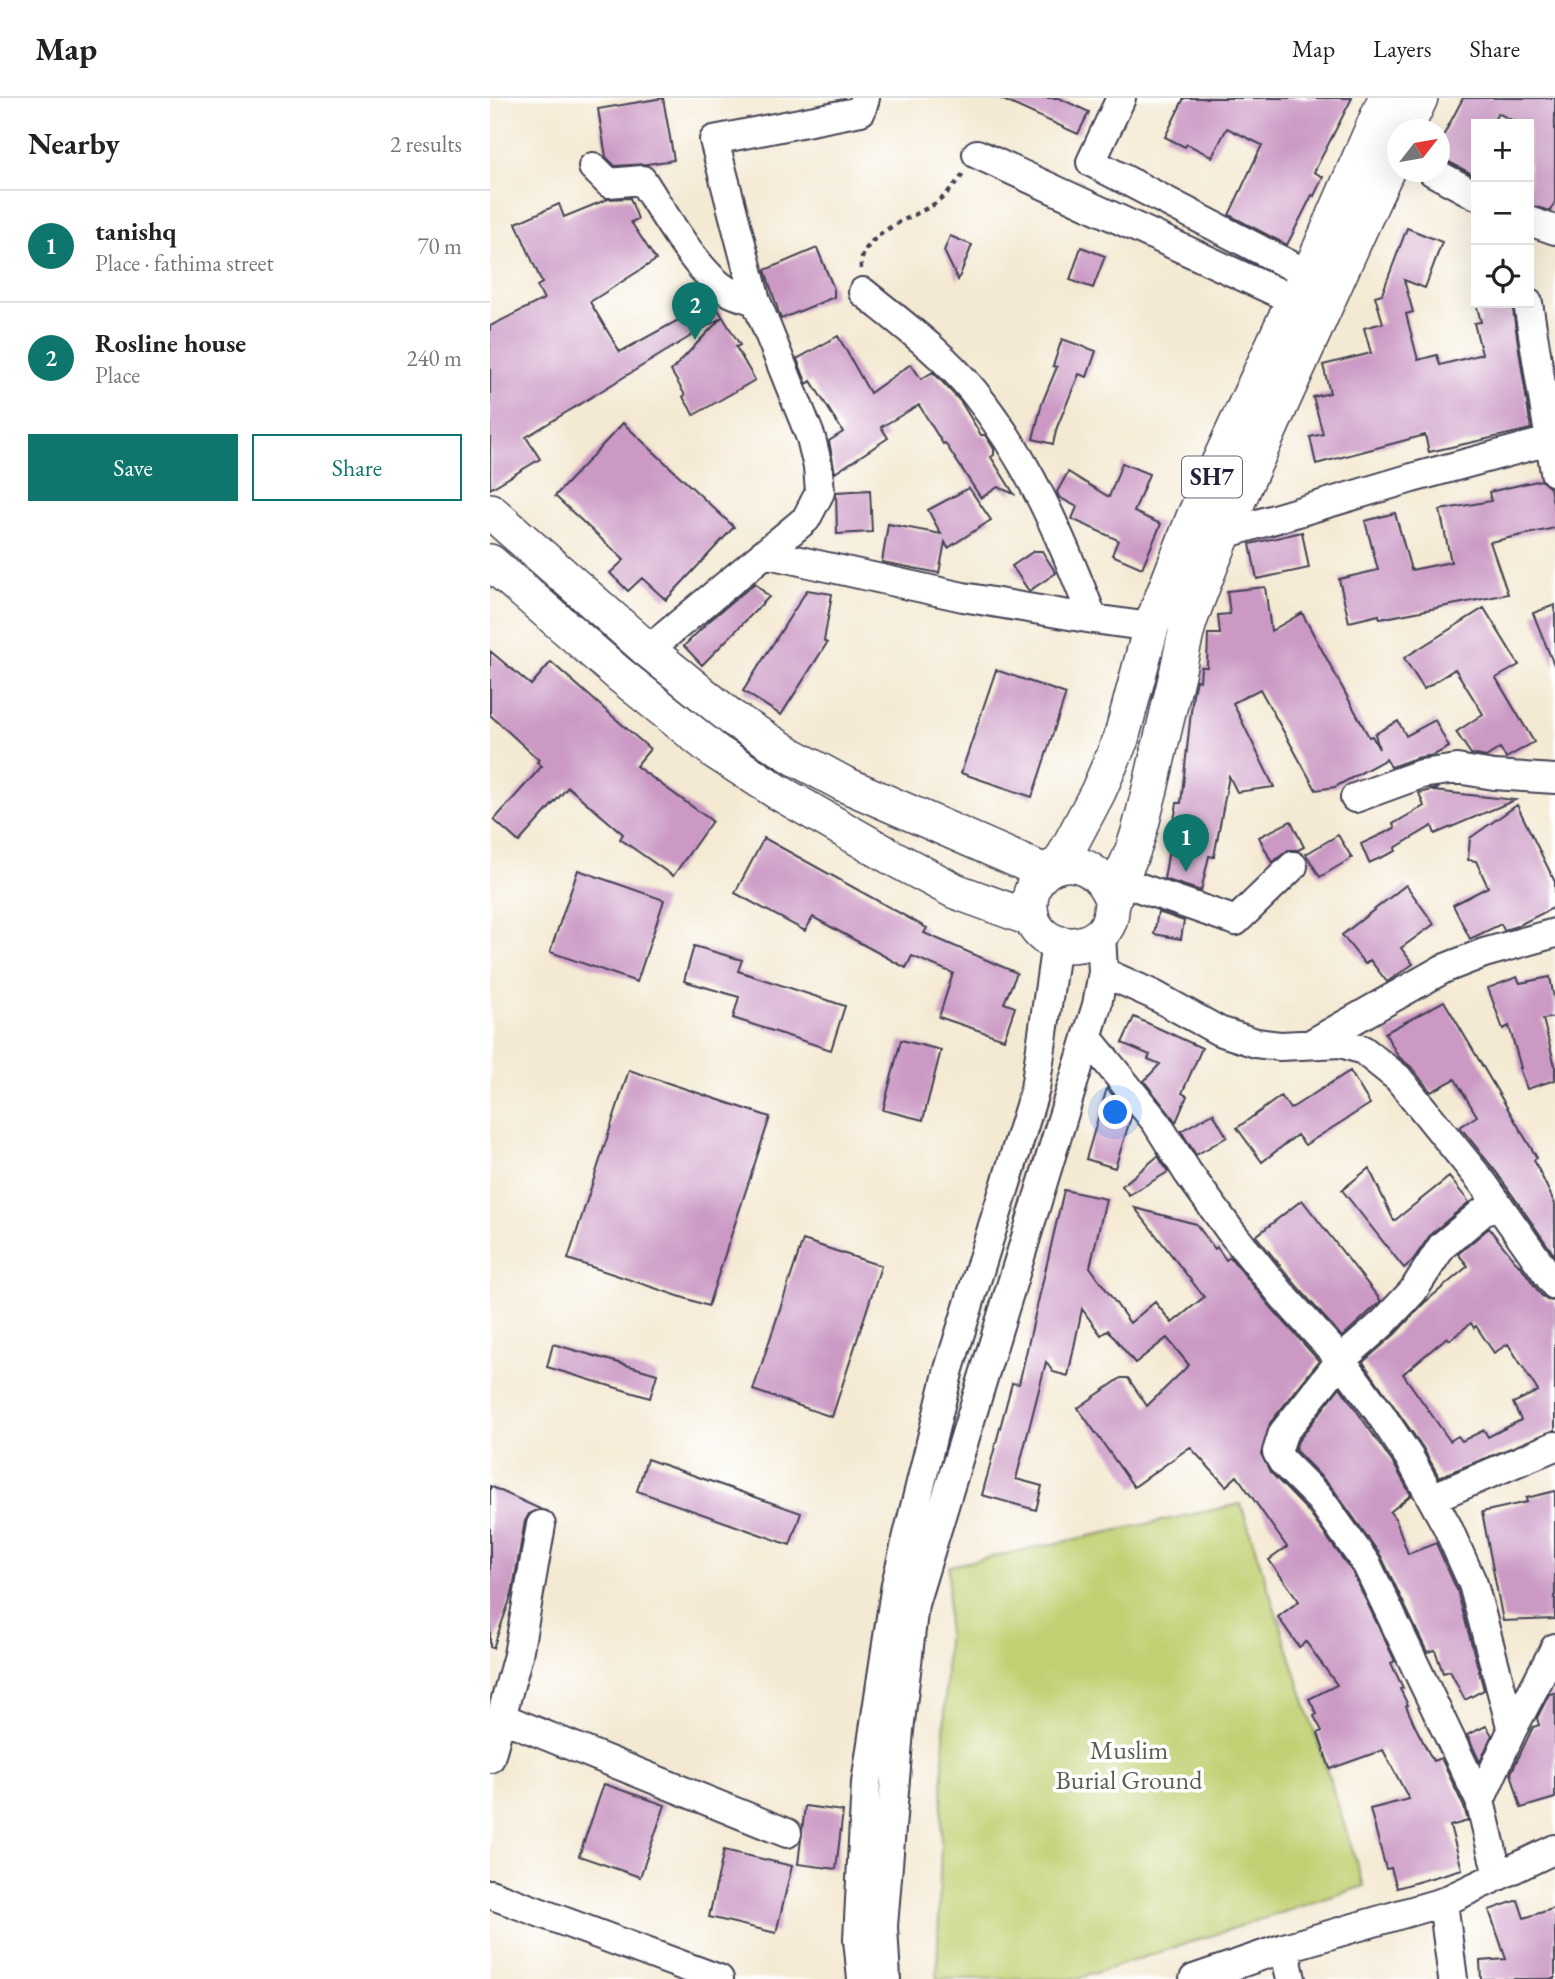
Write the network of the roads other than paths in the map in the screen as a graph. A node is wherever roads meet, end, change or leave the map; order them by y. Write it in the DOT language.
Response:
graph roads {
  1 [pos="866,98"];
  2 [pos="1121,98"];
  3 [pos="1386,98"];
  4 [pos="1420,98"];
  5 [pos="1411,119"];
  6 [pos="977,154"];
  7 [pos="593,167"];
  8 [pos="1387,172"];
  9 [pos="1450,181"];
  10 [pos="1471,192"];
  11 [pos="1534,223"];
  12 [pos="1555,230"];
  13 [pos="1302,287"];
  14 [pos="863,292"];
  15 [pos="756,301"];
  16 [pos="1529,308"];
  17 [pos="1549,440"];
  18 [pos="1555,472"];
  19 [pos="490,511"];
  20 [pos="1224,534"];
  21 [pos="764,553"];
  22 [pos="490,562"];
  23 [pos="1093,619"];
  24 [pos="1151,627"];
  25 [pos="648,650"];
  26 [pos="1555,779"];
  27 [pos="1354,798"];
  28 [pos="1293,866"];
  29 [pos="1053,868"];
  30 [pos="1116,890"];
  31 [pos="1044,931"];
  32 [pos="1555,933"];
  33 [pos="1101,934"];
  34 [pos="1103,972"];
  35 [pos="1087,1037"];
  36 [pos="1309,1045"];
  37 [pos="1496,1201"];
  38 [pos="1555,1285"];
  39 [pos="1341,1360"];
  40 [pos="1555,1447"];
  41 [pos="1432,1498"];
  42 [pos="541,1525"];
  43 [pos="1555,1648"];
  44 [pos="502,1718"];
  45 [pos="1512,1730"];
  46 [pos="490,1758"];
  47 [pos="1480,1801"];
  48 [pos="787,1833"];
  49 [pos="1555,1849"];
  50 [pos="1498,1876"];
  51 [pos="490,1894"];
  52 [pos="1443,1902"];
  53 [pos="1284,1948"];
  54 [pos="719,1979"];
  55 [pos="862,1979"];
  56 [pos="886,1979"];
  57 [pos="1194,1979"];
  58 [pos="1291,1979"];
  59 [pos="1452,1979"];
  1 -- 15 [label="street"];
  2 -- 13 [label="street"];
  3 -- 13 [label="main road, SH7"];
  4 -- 5 [label="main road, SH7"];
  6 -- 13 [label="street"];
  7 -- 15 [label="street"];
  8 -- 20 [label="main road, SH7"];
  9 -- 10 [label="street"];
  11 -- 12 [label="street"];
  13 -- 24 [label="main road, SH7"];
  14 -- 23 [label="street"];
  15 -- 21 [label="street"];
  16 -- 17 [label="street"];
  17 -- 18 [label="street"];
  17 -- 20 [label="street"];
  19 -- 25 [label="main road"];
  20 -- 30 [label="main road, SH7"];
  21 -- 23 [label="street"];
  21 -- 25 [label="street"];
  22 -- 31 [label="main road"];
  23 -- 24 [label="street"];
  24 -- 29 [label="main road, SH7"];
  25 -- 29 [label="main road"];
  26 -- 27 [label="street"];
  28 -- 30 [label="street"];
  29 -- 30 [label="main road"];
  29 -- 31 [label="main road, SH7"];
  30 -- 33 [label="main road, SH7"];
  31 -- 33 [label="main road"];
  31 -- 55 [label="street"];
  32 -- 36 [label="street"];
  33 -- 34 [label="street"];
  34 -- 35 [label="street"];
  34 -- 36 [label="street"];
  35 -- 39 [label="street"];
  35 -- 56 [label="street"];
  36 -- 37 [label="street"];
  37 -- 38 [label="street"];
  37 -- 39 [label="street"];
  39 -- 41 [label="street"];
  39 -- 47 [label="street"];
  40 -- 41 [label="street"];
  41 -- 45 [label="street"];
  42 -- 44 [label="street"];
  43 -- 45 [label="street"];
  44 -- 46 [label="street"];
  44 -- 48 [label="street"];
  45 -- 47 [label="street"];
  47 -- 50 [label="street"];
  49 -- 50 [label="street"];
  50 -- 52 [label="street"];
  51 -- 54 [label="street"];
  52 -- 53 [label="street"];
  52 -- 59 [label="street"];
  53 -- 57 [label="street"];
  53 -- 58 [label="street"];
}
